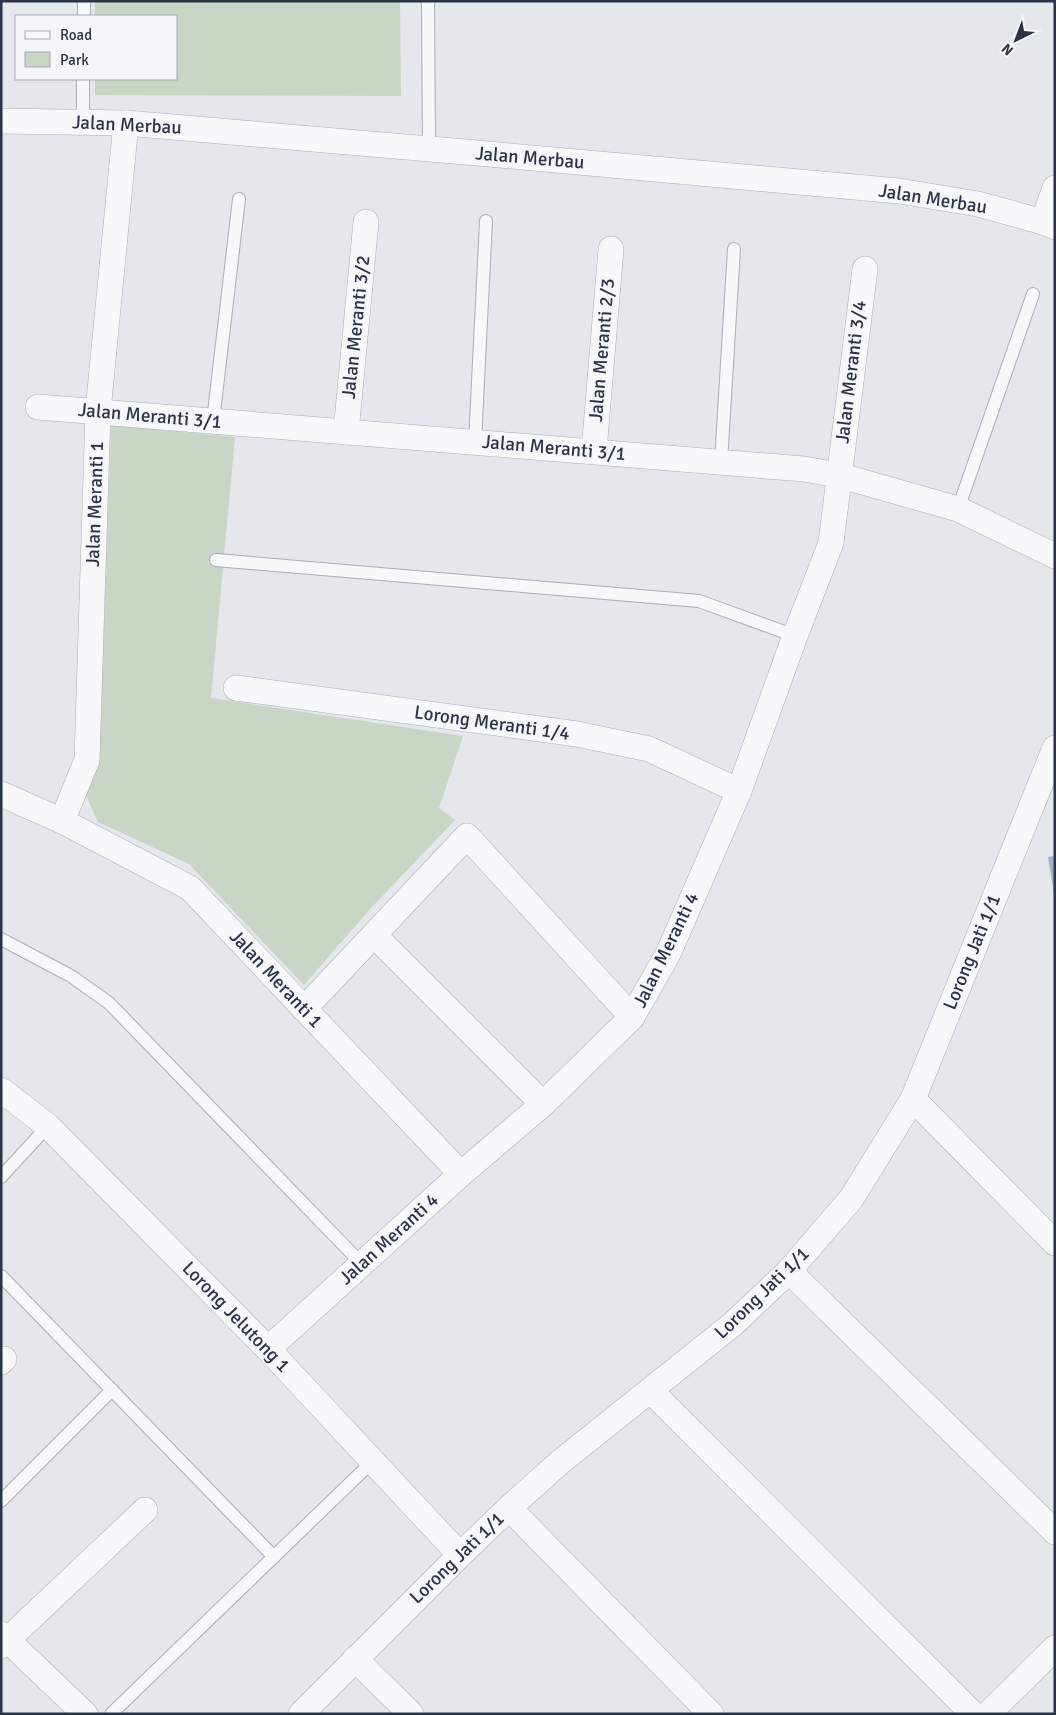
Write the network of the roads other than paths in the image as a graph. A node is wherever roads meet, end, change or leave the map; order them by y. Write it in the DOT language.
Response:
graph roads {
  1 [pos="84,1"];
  2 [pos="428,1"];
  3 [pos="84,15"];
  4 [pos="83,80"];
  5 [pos="1,122"];
  6 [pos="83,122"];
  7 [pos="126,123"];
  8 [pos="429,149"];
  9 [pos="1055,188"];
  10 [pos="239,198"];
  11 [pos="486,221"];
  12 [pos="366,222"];
  13 [pos="1049,225"];
  14 [pos="611,249"];
  15 [pos="734,249"];
  16 [pos="864,269"];
  17 [pos="1033,294"];
  18 [pos="38,407"];
  19 [pos="98,412"];
  20 [pos="213,421"];
  21 [pos="346,432"];
  22 [pos="475,442"];
  23 [pos="594,452"];
  24 [pos="721,462"];
  25 [pos="838,475"];
  26 [pos="958,509"];
  27 [pos="1055,556"];
  28 [pos="216,560"];
  29 [pos="795,636"];
  30 [pos="236,688"];
  31 [pos="1055,748"];
  32 [pos="739,791"];
  33 [pos="1,794"];
  34 [pos="62,821"];
  35 [pos="374,935"];
  36 [pos="1,939"];
  37 [pos="304,1009"];
  38 [pos="632,1017"];
  39 [pos="1,1090"];
  40 [pos="913,1099"];
  41 [pos="544,1104"];
  42 [pos="48,1126"];
  43 [pos="461,1174"];
  44 [pos="1,1177"];
  45 [pos="1055,1242"];
  46 [pos="362,1264"];
  47 [pos="790,1271"];
  48 [pos="1,1276"];
  49 [pos="268,1349"];
  50 [pos="112,1390"];
  51 [pos="651,1391"];
  52 [pos="374,1460"];
  53 [pos="1,1500"];
  54 [pos="509,1508"];
  55 [pos="145,1510"];
  56 [pos="1055,1532"];
  57 [pos="460,1554"];
  58 [pos="274,1556"];
  59 [pos="3,1640"];
  60 [pos="1055,1648"];
  61 [pos="355,1659"];
  62 [pos="85,1714"];
  63 [pos="111,1714"];
  64 [pos="301,1714"];
  65 [pos="411,1714"];
  66 [pos="711,1714"];
  67 [pos="973,1714"];
  68 [pos="988,1714"];
  1 -- 3 [label="lane"];
  2 -- 8 [label="lane"];
  4 -- 6 [label="lane"];
  5 -- 6 [label="street, Jalan Merbau"];
  6 -- 7 [label="street, Jalan Merbau"];
  7 -- 8 [label="street, Jalan Merbau"];
  7 -- 19 [label="street, Jalan Meranti 1"];
  8 -- 13 [label="street, Jalan Merbau"];
  9 -- 13 [label="street"];
  10 -- 20 [label="lane"];
  11 -- 22 [label="lane"];
  12 -- 21 [label="street, Jalan Meranti 3/2"];
  14 -- 23 [label="street, Jalan Meranti 2/3"];
  15 -- 24 [label="lane"];
  16 -- 25 [label="street, Jalan Meranti 3/4"];
  17 -- 26 [label="lane"];
  18 -- 19 [label="street, Jalan Meranti 3/1"];
  19 -- 20 [label="street, Jalan Meranti 3/1"];
  19 -- 34 [label="street, Jalan Meranti 1"];
  20 -- 21 [label="street, Jalan Meranti 3/1"];
  21 -- 22 [label="street, Jalan Meranti 3/1"];
  22 -- 23 [label="street, Jalan Meranti 3/1"];
  23 -- 24 [label="street, Jalan Meranti 3/1"];
  24 -- 25 [label="street, Jalan Meranti 3/1"];
  25 -- 26 [label="street, Jalan Meranti 3/1"];
  25 -- 29 [label="street, Jalan Meranti 4"];
  26 -- 27 [label="street, Jalan Meranti 3/1"];
  28 -- 29 [label="lane"];
  29 -- 32 [label="street, Jalan Meranti 4"];
  30 -- 32 [label="street, Lorong Meranti 1/4"];
  31 -- 40 [label="street, Lorong Jati 1/1"];
  32 -- 38 [label="street, Jalan Meranti 4"];
  33 -- 34 [label="street, Jalan Meranti 1"];
  34 -- 37 [label="street, Jalan Meranti 1"];
  35 -- 37 [label="street"];
  35 -- 38 [label="street"];
  35 -- 41 [label="street"];
  36 -- 46 [label="lane"];
  37 -- 43 [label="street, Jalan Meranti 1"];
  38 -- 41 [label="street, Jalan Meranti 4"];
  39 -- 42 [label="street, Lorong Jelutong 1"];
  40 -- 45 [label="street"];
  40 -- 47 [label="street, Lorong Jati 1/1"];
  41 -- 43 [label="street, Jalan Meranti 4"];
  42 -- 44 [label="lane"];
  42 -- 49 [label="street, Lorong Jelutong 1"];
  43 -- 46 [label="street, Jalan Meranti 4"];
  46 -- 49 [label="street, Jalan Meranti 4"];
  47 -- 51 [label="street, Lorong Jati 1/1"];
  47 -- 56 [label="street"];
  48 -- 50 [label="lane"];
  49 -- 52 [label="street, Lorong Jelutong 1"];
  50 -- 53 [label="lane"];
  50 -- 58 [label="lane"];
  51 -- 54 [label="street, Lorong Jati 1/1"];
  51 -- 67 [label="street"];
  52 -- 57 [label="street, Lorong Jelutong 1"];
  52 -- 58 [label="lane"];
  54 -- 57 [label="street, Lorong Jati 1/1"];
  54 -- 66 [label="street"];
  55 -- 59 [label="street"];
  57 -- 61 [label="street, Lorong Jati 1/1"];
  58 -- 63 [label="lane"];
  59 -- 62 [label="street"];
  60 -- 68 [label="street"];
  61 -- 64 [label="street, Lorong Jati 1/1"];
  61 -- 65 [label="street"];
}
